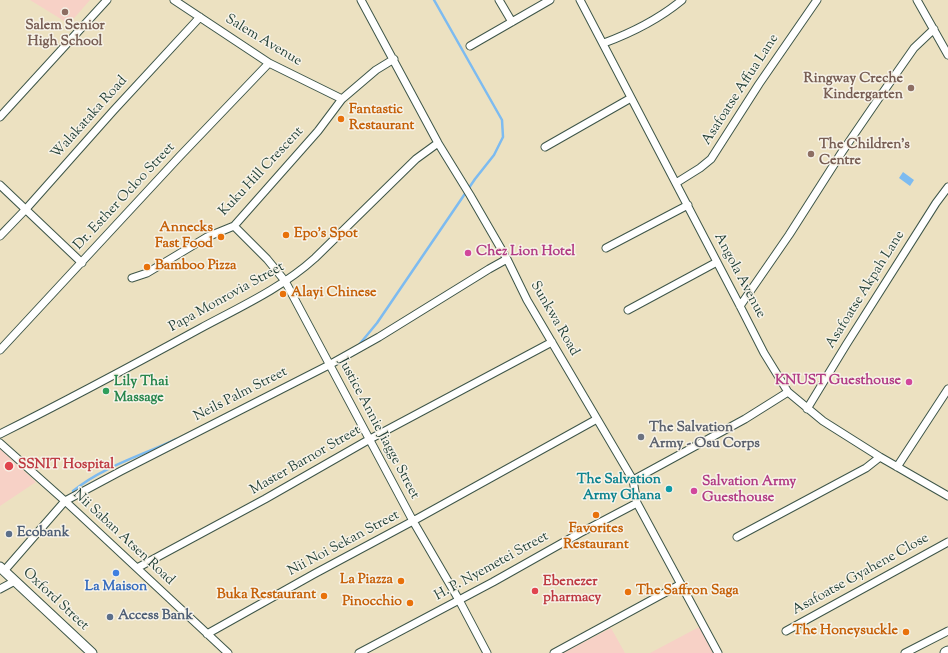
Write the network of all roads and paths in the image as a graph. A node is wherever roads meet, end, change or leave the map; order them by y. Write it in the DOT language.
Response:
graph roads {
  1 [pos="106,0"];
  2 [pos="174,0"];
  3 [pos="361,0"];
  4 [pos="499,0"];
  5 [pos="550,0"];
  6 [pos="580,0"];
  7 [pos="682,0"];
  8 [pos="817,0"];
  9 [pos="917,0"];
  10 [pos="200,17"];
  11 [pos="512,22"];
  12 [pos="934,29"];
  13 [pos="604,43"];
  14 [pos="470,46"];
  15 [pos="948,55"];
  16 [pos="394,59"];
  17 [pos="269,63"];
  18 [pos="631,98"];
  19 [pos="342,99"];
  20 [pos="0,117"];
  21 [pos="438,143"];
  22 [pos="545,147"];
  23 [pos="676,183"];
  24 [pos="0,185"];
  25 [pos="948,187"];
  26 [pos="688,206"];
  27 [pos="26,209"];
  28 [pos="234,226"];
  29 [pos="0,236"];
  30 [pos="606,248"];
  31 [pos="507,259"];
  32 [pos="717,262"];
  33 [pos="82,263"];
  34 [pos="132,278"];
  35 [pos="285,281"];
  36 [pos="740,306"];
  37 [pos="628,310"];
  38 [pos="552,342"];
  39 [pos="0,350"];
  40 [pos="329,365"];
  41 [pos="948,389"];
  42 [pos="788,392"];
  43 [pos="808,409"];
  44 [pos="597,419"];
  45 [pos="0,434"];
  46 [pos="370,439"];
  47 [pos="0,443"];
  48 [pos="880,457"];
  49 [pos="897,467"];
  50 [pos="633,480"];
  51 [pos="948,496"];
  52 [pos="65,501"];
  53 [pos="637,503"];
  54 [pos="414,522"];
  55 [pos="738,537"];
  56 [pos="948,542"];
  57 [pos="137,568"];
  58 [pos="2,569"];
  59 [pos="15,581"];
  60 [pos="681,584"];
  61 [pos="0,589"];
  62 [pos="459,600"];
  63 [pos="786,631"];
  64 [pos="948,631"];
  65 [pos="207,634"];
  66 [pos="92,653"];
  67 [pos="228,653"];
  68 [pos="359,653"];
  69 [pos="487,653"];
  70 [pos="554,653"];
  71 [pos="718,653"];
  72 [pos="905,653"];
  1 -- 20 [label="street"];
  2 -- 10 [label="street, Salem Avenue"];
  3 -- 16 [label="street, Sunkwa Road"];
  4 -- 11 [label="street"];
  5 -- 11 [label="street"];
  6 -- 13 [label="street, Angola Avenue"];
  7 -- 13 [label="street"];
  8 -- 23 [label="street, Asafoatse Affua Lane"];
  9 -- 12 [label="street"];
  10 -- 17 [label="street, Salem Avenue"];
  10 -- 27 [label="street, Walakataka Road"];
  11 -- 14 [label="street"];
  12 -- 15 [label="street"];
  12 -- 36 [label="street"];
  13 -- 18 [label="street, Angola Avenue"];
  16 -- 19 [label="street, Kuku Hill Crescent"];
  16 -- 21 [label="street, Sunkwa Road"];
  17 -- 19 [label="street, Salem Avenue"];
  17 -- 33 [label="street, Dr. Esther Ocloo Street"];
  18 -- 22 [label="street"];
  18 -- 23 [label="street, Angola Avenue"];
  19 -- 28 [label="street, Kuku Hill Crescent"];
  21 -- 31 [label="street, Sunkwa Road"];
  21 -- 35 [label="street, Papa Monrovia Street"];
  23 -- 26 [label="street, Angola Avenue"];
  24 -- 27 [label="street"];
  25 -- 43 [label="street, Asafoatse Akpah Lane"];
  26 -- 30 [label="street"];
  26 -- 32 [label="street, Angola Avenue"];
  27 -- 29 [label="street, Walakataka Road"];
  27 -- 33 [label="street"];
  28 -- 34 [label="street, Kuku Hill Crescent"];
  28 -- 35 [label="street, Justice Annie Jiagge Street"];
  31 -- 38 [label="street, Sunkwa Road"];
  31 -- 40 [label="street, Neils Palm Street"];
  32 -- 36 [label="street, Angola Avenue"];
  32 -- 37 [label="street"];
  33 -- 39 [label="street, Dr. Esther Ocloo Street"];
  35 -- 40 [label="street, Justice Annie Jiagge Street"];
  35 -- 45 [label="street, Papa Monrovia Street"];
  36 -- 42 [label="street, Angola Avenue"];
  38 -- 44 [label="street, Sunkwa Road"];
  38 -- 46 [label="street, Master Barnor Street"];
  40 -- 46 [label="street, Justice Annie Jiagge Street"];
  40 -- 52 [label="street, Neils Palm Street"];
  41 -- 49 [label="street"];
  42 -- 43 [label="street, Angola Avenue"];
  42 -- 50 [label="street"];
  43 -- 48 [label="street, Angola Avenue"];
  44 -- 50 [label="street, Sunkwa Road"];
  44 -- 54 [label="street, Nii Noi Sekan Street"];
  46 -- 54 [label="street, Justice Annie Jiagge Street"];
  46 -- 57 [label="street, Master Barnor Street"];
  47 -- 52 [label="street, Nii Saban Atsen Road"];
  48 -- 49 [label="street, Angola Avenue"];
  48 -- 55 [label="street"];
  49 -- 51 [label="street, Angola Avenue"];
  50 -- 53 [label="street, Sunkwa Road"];
  52 -- 57 [label="street, Nii Saban Atsen Road"];
  52 -- 58 [label="street, Neils Palm Street"];
  53 -- 60 [label="street, Sunkwa Road"];
  53 -- 62 [label="street, H. P. Nyemetei Street"];
  54 -- 62 [label="street, Justice Annie Jiagge Street"];
  54 -- 65 [label="street, Nii Noi Sekan Street"];
  56 -- 63 [label="street, Asafoatse Gyahene Close"];
  57 -- 65 [label="street, Nii Saban Atsen Road"];
  58 -- 59 [label="main road, Oxford Street"];
  59 -- 61 [label="street"];
  59 -- 66 [label="main road, Oxford Street"];
  60 -- 70 [label="street"];
  60 -- 71 [label="street, Sunkwa Road"];
  62 -- 68 [label="street, H. P. Nyemetei Street"];
  62 -- 69 [label="street, Justice Annie Jiagge Street"];
  64 -- 72 [label="street"];
  65 -- 67 [label="street, Nii Saban Atsen Road"];
}
